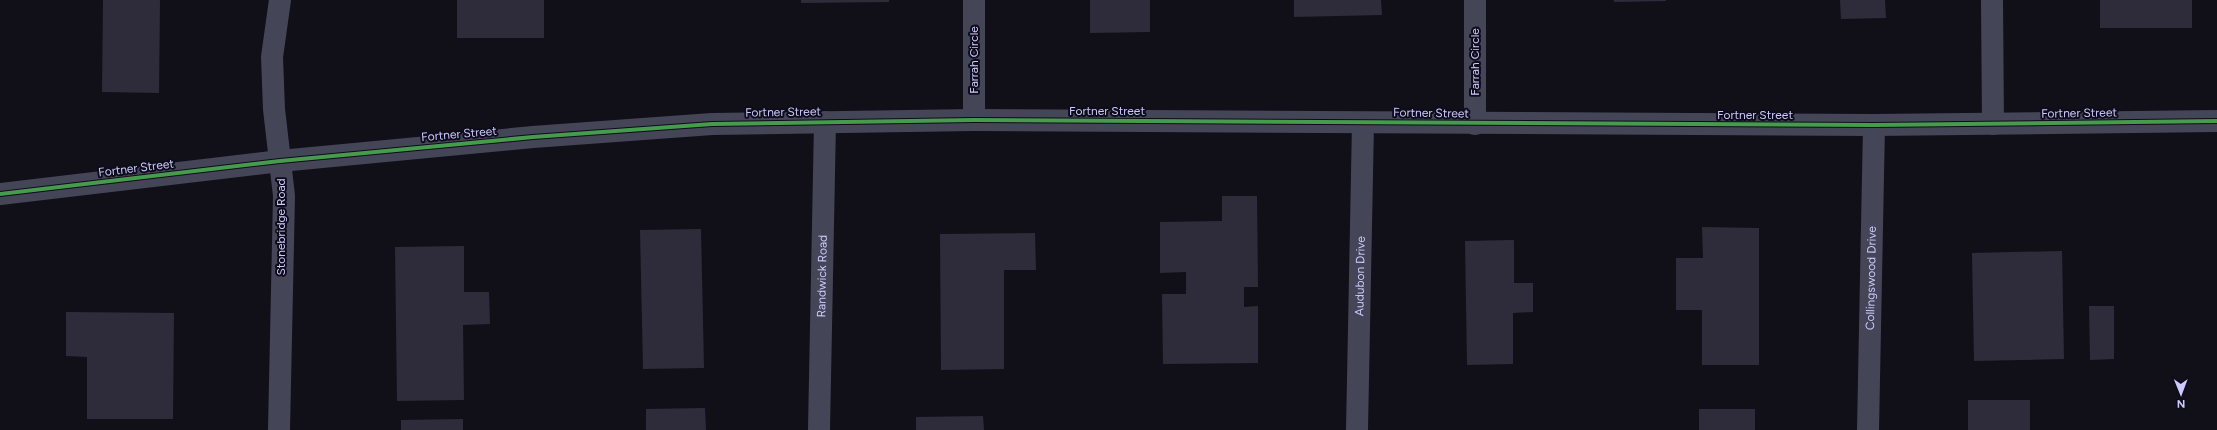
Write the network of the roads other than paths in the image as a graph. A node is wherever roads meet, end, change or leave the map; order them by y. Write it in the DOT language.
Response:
graph roads {
  1 [pos="280,0"];
  2 [pos="974,0"];
  3 [pos="1475,0"];
  4 [pos="1992,0"];
  5 [pos="974,120"];
  6 [pos="2217,121"];
  7 [pos="825,122"];
  8 [pos="1363,123"];
  9 [pos="1475,124"];
  10 [pos="1993,124"];
  11 [pos="1874,126"];
  12 [pos="280,161"];
  13 [pos="0,194"];
  14 [pos="279,430"];
  15 [pos="819,430"];
  16 [pos="1357,430"];
  17 [pos="1868,430"];
  1 -- 12 [label="street, Stonebridge Road"];
  2 -- 5 [label="street, Farrah Circle"];
  3 -- 9 [label="street, Farrah Circle"];
  4 -- 10 [label="street"];
  5 -- 7 [label="street, Fortner Street"];
  5 -- 8 [label="street, Fortner Street"];
  6 -- 10 [label="street, Fortner Street"];
  7 -- 12 [label="street, Fortner Street"];
  7 -- 15 [label="street, Randwick Road"];
  8 -- 9 [label="street, Fortner Street"];
  8 -- 16 [label="street, Audubon Drive"];
  9 -- 11 [label="street, Fortner Street"];
  10 -- 11 [label="street, Fortner Street"];
  11 -- 17 [label="street, Collingswood Drive"];
  12 -- 13 [label="street, Fortner Street"];
  12 -- 14 [label="street, Stonebridge Road"];
}
